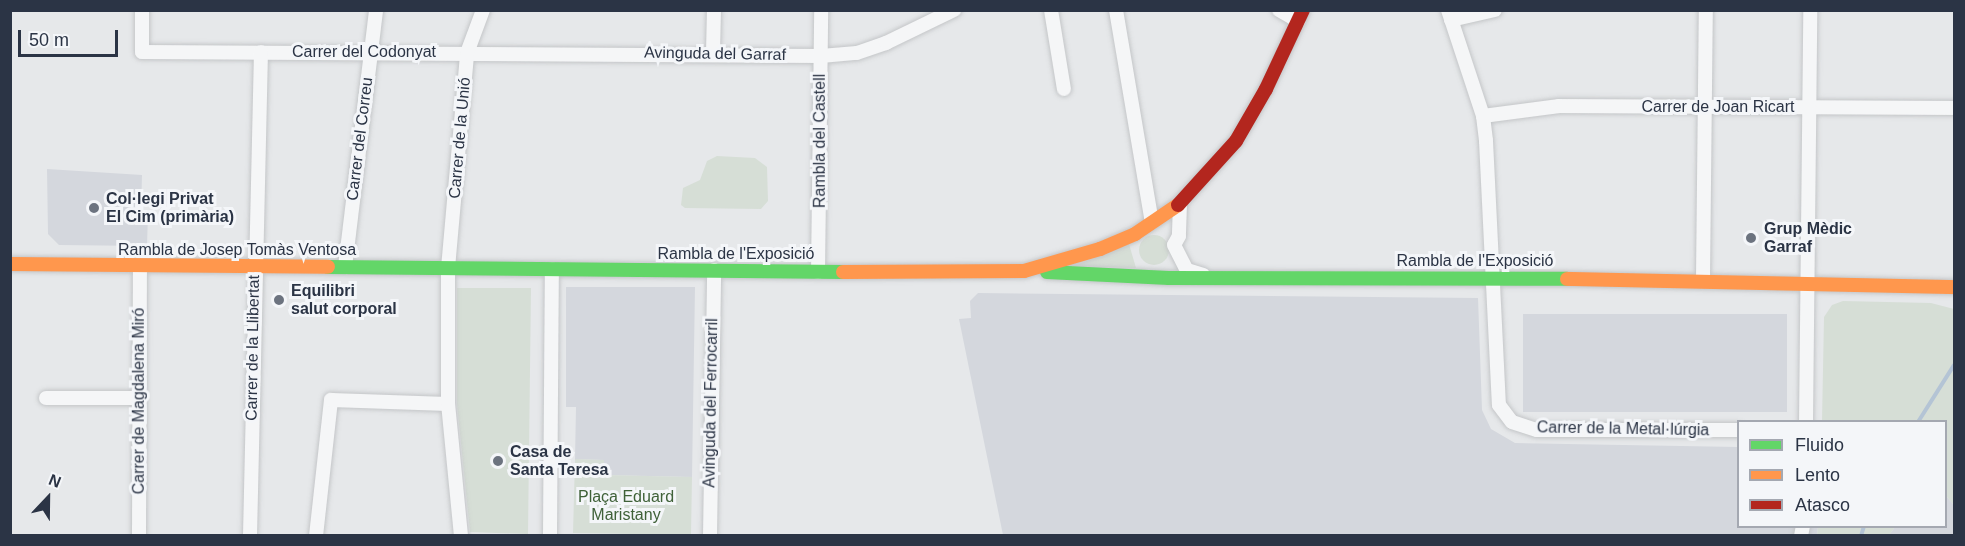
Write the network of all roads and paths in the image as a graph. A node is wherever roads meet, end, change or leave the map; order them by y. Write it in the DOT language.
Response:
graph roads {
  1 [pos="142,10"];
  2 [pos="376,10"];
  3 [pos="483,10"];
  4 [pos="714,10"];
  5 [pos="821,10"];
  6 [pos="954,10"];
  7 [pos="1051,10"];
  8 [pos="1116,10"];
  9 [pos="1279,10"];
  10 [pos="1495,10"];
  11 [pos="1706,10"];
  12 [pos="1810,10"];
  13 [pos="1450,15"];
  14 [pos="1300,16"];
  15 [pos="261,52"];
  16 [pos="371,53"];
  17 [pos="467,53"];
  18 [pos="713,53"];
  19 [pos="820,56"];
  20 [pos="1064,89"];
  21 [pos="1705,107"];
  22 [pos="1811,107"];
  23 [pos="1954,108"];
  24 [pos="1483,116"];
  25 [pos="1180,204"];
  26 [pos="1152,222"];
  27 [pos="10,264"];
  28 [pos="140,266"];
  29 [pos="255,267"];
  30 [pos="345,267"];
  31 [pos="448,268"];
  32 [pos="552,269"];
  33 [pos="714,270"];
  34 [pos="1024,271"];
  35 [pos="819,272"];
  36 [pos="1204,276"];
  37 [pos="1492,279"];
  38 [pos="1703,279"];
  39 [pos="1954,280"];
  40 [pos="1809,282"];
  41 [pos="1927,283"];
  42 [pos="1954,287"];
  43 [pos="46,398"];
  44 [pos="138,398"];
  45 [pos="448,404"];
  46 [pos="1806,420"];
  47 [pos="1737,430"];
  48 [pos="139,536"];
  49 [pos="250,536"];
  50 [pos="316,536"];
  51 [pos="461,536"];
  52 [pos="550,536"];
  53 [pos="710,536"];
  1 -- 15 [label="street, Carrer del Codonyat"];
  2 -- 16 [label="street, Carrer del Correu"];
  3 -- 17 [label="street, Carrer de la Unió"];
  4 -- 18 [label="street"];
  5 -- 19 [label="street, Rambla del Castell"];
  6 -- 19 [label="street, Avinguda del Garraf"];
  7 -- 20 [label="street"];
  8 -- 26 [label="street"];
  9 -- 14 [label="street"];
  10 -- 13 [label="street"];
  11 -- 21 [label="street"];
  12 -- 22 [label="street"];
  13 -- 24 [label="street, Carrer de la Metal·lúrgia"];
  14 -- 25 [label="street, Rambla de l'Exposició"];
  15 -- 16 [label="street, Carrer del Codonyat"];
  15 -- 29 [label="street, Carrer de la Llibertat"];
  16 -- 17 [label="street, Carrer del Codonyat"];
  16 -- 30 [label="street, Carrer del Correu"];
  17 -- 18 [label="street, Avinguda del Garraf"];
  17 -- 31 [label="street, Carrer de la Unió"];
  18 -- 19 [label="street, Avinguda del Garraf"];
  19 -- 35 [label="street, Rambla del Castell"];
  21 -- 22 [label="street, Carrer de Joan Ricart"];
  21 -- 24 [label="street, Carrer de Joan Ricart"];
  21 -- 38 [label="street"];
  22 -- 23 [label="street, Carrer de Joan Ricart"];
  22 -- 40 [label="street"];
  24 -- 37 [label="street, Carrer de la Metal·lúrgia"];
  25 -- 26 [label="street, Rambla de l'Exposició"];
  25 -- 36 [label="street"];
  26 -- 34 [label="street, Rambla de l'Exposició"];
  27 -- 28 [label="street, Rambla de Josep Tomàs Ventosa"];
  28 -- 29 [label="street, Rambla de Josep Tomàs Ventosa"];
  28 -- 44 [label="street, Carrer de Magdalena Miró"];
  29 -- 30 [label="street, Rambla de Josep Tomàs Ventosa"];
  29 -- 49 [label="street, Carrer de la Llibertat"];
  30 -- 31 [label="street, Rambla de Josep Tomàs Ventosa"];
  31 -- 32 [label="street, Rambla de l'Exposició"];
  31 -- 45 [label="street, Carrer de la Unió"];
  32 -- 33 [label="street, Rambla de l'Exposició"];
  32 -- 52 [label="street"];
  33 -- 35 [label="street, Rambla de l'Exposició"];
  33 -- 53 [label="street, Avinguda del Ferrocarril"];
  34 -- 35 [label="street, Rambla de l'Exposició"];
  34 -- 36 [label="street, Rambla de l'Exposició"];
  36 -- 37 [label="street, Rambla de l'Exposició"];
  37 -- 38 [label="street, Rambla de l'Exposició"];
  37 -- 47 [label="street, Carrer de la Metal·lúrgia"];
  38 -- 40 [label="street, Rambla de l'Exposició"];
  39 -- 41 [label="street, Rambla de l'Exposició"];
  40 -- 41 [label="street, Rambla de l'Exposició"];
  40 -- 46 [label="street"];
  41 -- 42 [label="street, Rambla de l'Exposició"];
  43 -- 44 [label="street"];
  44 -- 48 [label="street, Carrer de Magdalena Miró"];
  45 -- 50 [label="street"];
  45 -- 51 [label="street, Carrer de la Unió"];
}
